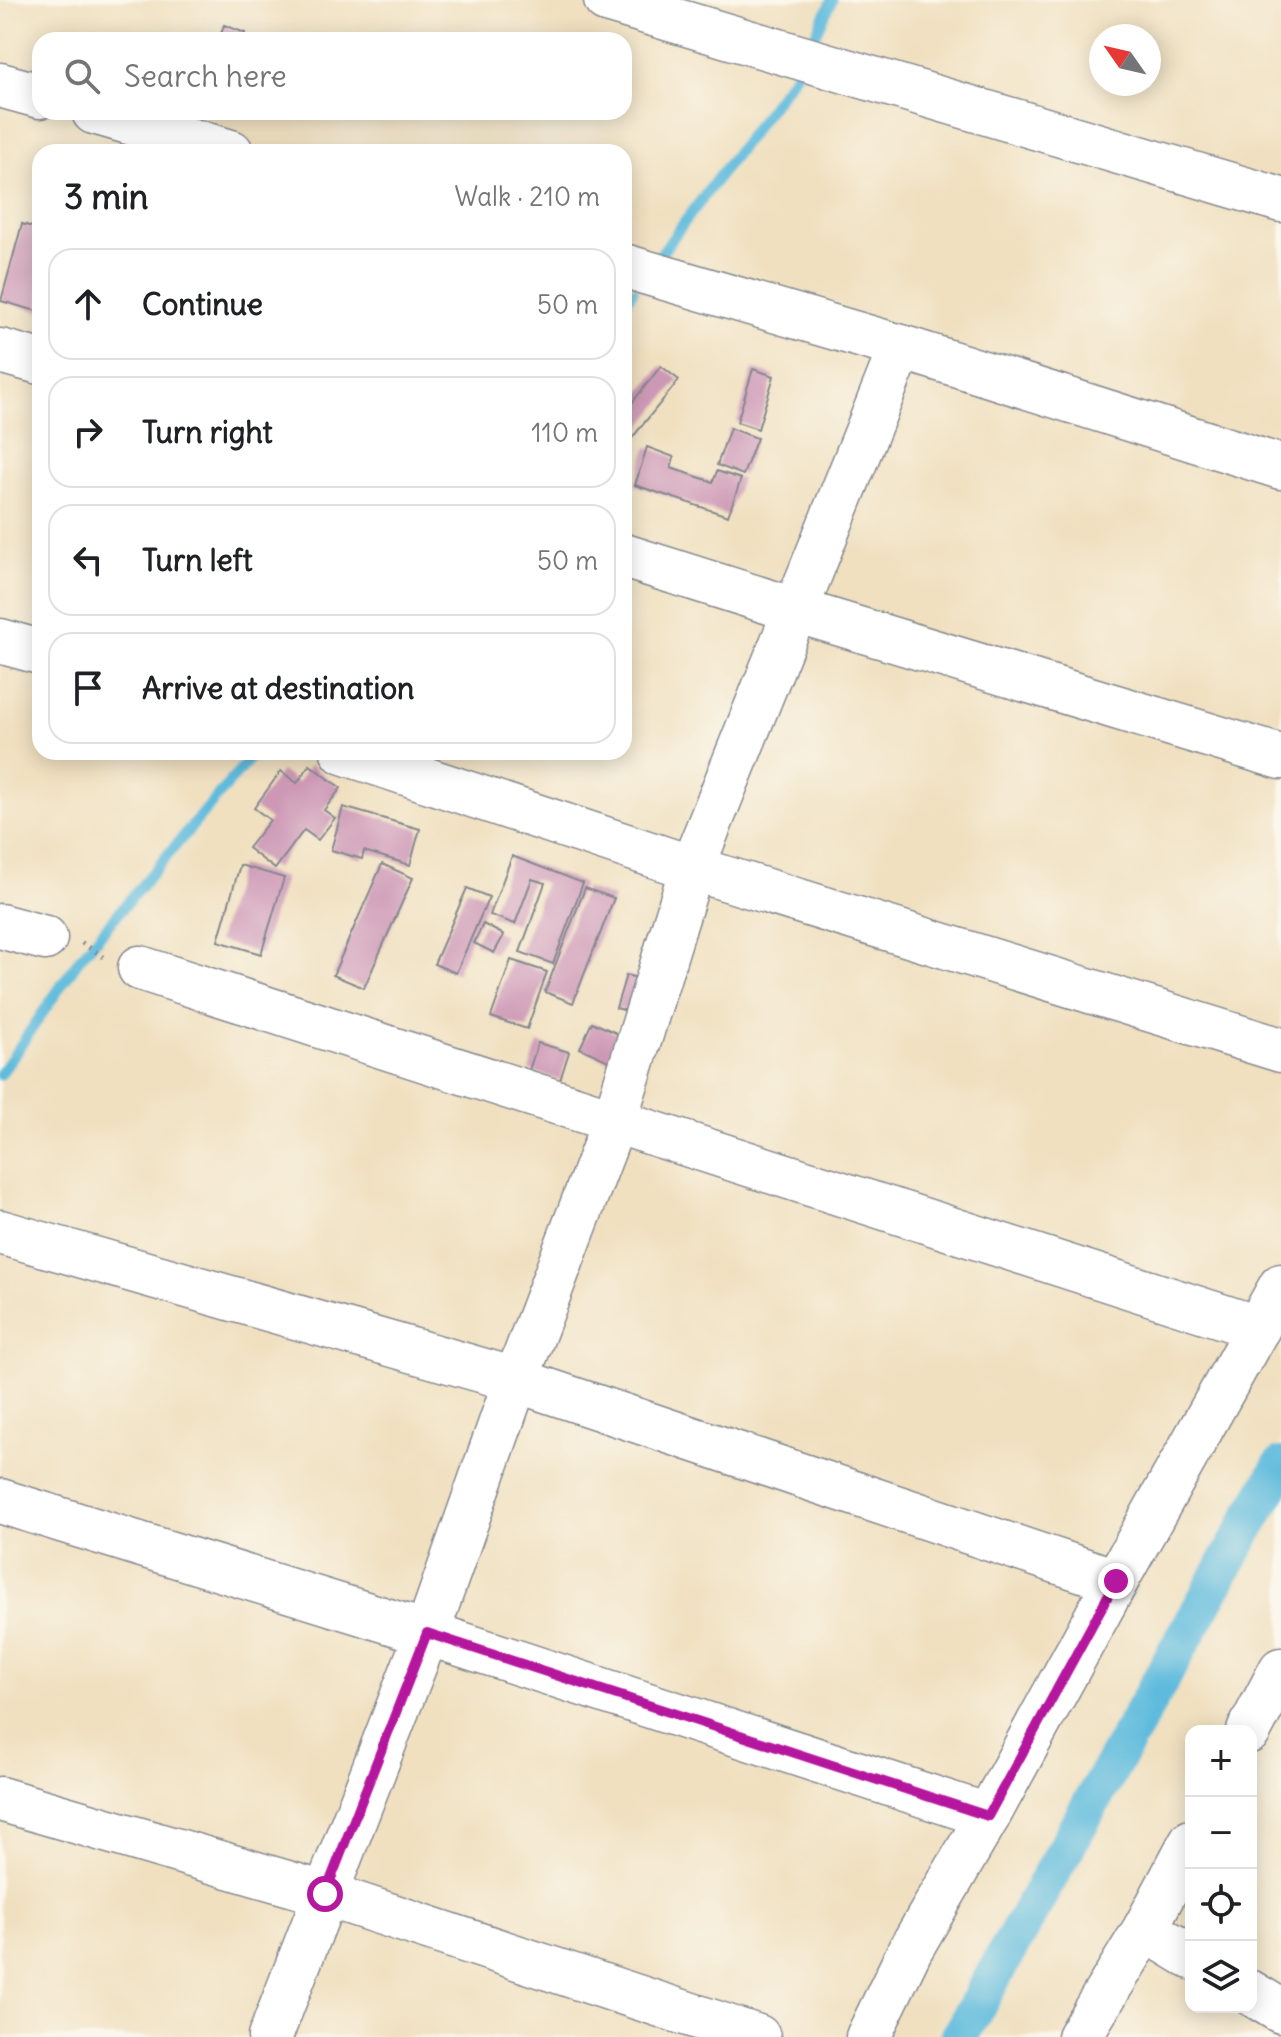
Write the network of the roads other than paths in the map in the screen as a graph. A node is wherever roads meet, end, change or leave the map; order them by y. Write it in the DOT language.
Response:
graph roads {
  1 [pos="606,0"];
  2 [pos="0,85"];
  3 [pos="32,94"];
  4 [pos="121,120"];
  5 [pos="204,144"];
  6 [pos="1281,200"];
  7 [pos="632,268"];
  8 [pos="901,347"];
  9 [pos="0,351"];
  10 [pos="32,360"];
  11 [pos="1281,467"];
  12 [pos="632,559"];
  13 [pos="795,610"];
  14 [pos="0,641"];
  15 [pos="32,650"];
  16 [pos="1281,757"];
  17 [pos="367,760"];
  18 [pos="692,868"];
  19 [pos="0,926"];
  20 [pos="62,940"];
  21 [pos="121,962"];
  22 [pos="1281,1050"];
  23 [pos="614,1122"];
  24 [pos="0,1232"];
  25 [pos="1281,1286"];
  26 [pos="1258,1328"];
  27 [pos="516,1380"];
  28 [pos="0,1501"];
  29 [pos="1116,1581"];
  30 [pos="427,1633"];
  31 [pos="1281,1670"];
  32 [pos="1252,1725"];
  33 [pos="0,1799"];
  34 [pos="988,1816"];
  35 [pos="1185,1853"];
  36 [pos="325,1894"];
  37 [pos="1145,1929"];
  38 [pos="1185,1953"];
  39 [pos="1257,1997"];
  40 [pos="1281,2011"];
  41 [pos="270,2037"];
  42 [pos="758,2037"];
  43 [pos="868,2037"];
  44 [pos="1079,2037"];
  1 -- 6 [label="street"];
  2 -- 3 [label="street"];
  4 -- 5 [label="street"];
  7 -- 8 [label="street"];
  8 -- 11 [label="street"];
  8 -- 13 [label="street"];
  9 -- 10 [label="street"];
  12 -- 13 [label="street"];
  13 -- 16 [label="street"];
  13 -- 18 [label="street"];
  14 -- 15 [label="street"];
  17 -- 18 [label="street"];
  18 -- 22 [label="street"];
  18 -- 23 [label="street"];
  19 -- 20 [label="street"];
  21 -- 23 [label="street"];
  23 -- 26 [label="street"];
  23 -- 27 [label="street"];
  24 -- 27 [label="street"];
  25 -- 26 [label="street"];
  26 -- 29 [label="street"];
  27 -- 29 [label="street"];
  27 -- 30 [label="street"];
  28 -- 30 [label="street"];
  29 -- 34 [label="street"];
  30 -- 34 [label="street"];
  30 -- 36 [label="street"];
  31 -- 32 [label="street"];
  33 -- 36 [label="street"];
  34 -- 43 [label="street"];
  35 -- 37 [label="street"];
  36 -- 41 [label="street"];
  36 -- 42 [label="street"];
  37 -- 38 [label="street"];
  37 -- 44 [label="street"];
  39 -- 40 [label="street"];
}
